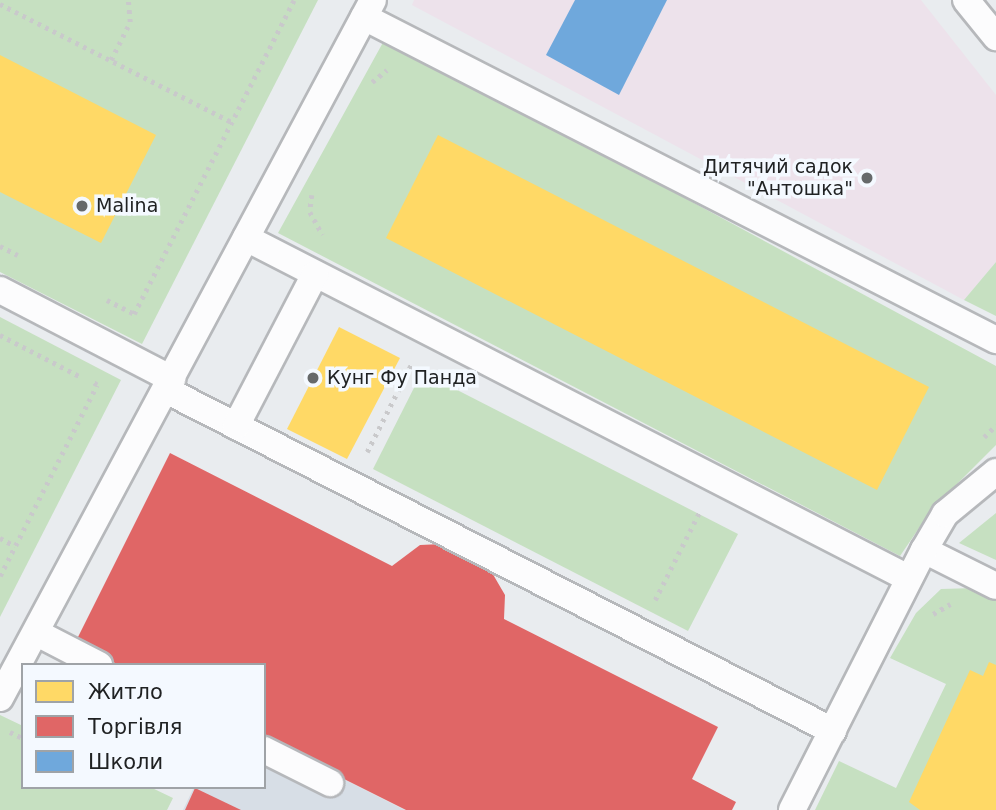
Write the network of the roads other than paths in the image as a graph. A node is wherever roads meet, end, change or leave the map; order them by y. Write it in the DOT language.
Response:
graph roads {
  1 [pos="966,0"];
  2 [pos="368,9"];
  3 [pos="996,37"];
  4 [pos="246,239"];
  5 [pos="315,274"];
  6 [pos="0,290"];
  7 [pos="996,341"];
  8 [pos="169,384"];
  9 [pos="236,426"];
  10 [pos="996,472"];
  11 [pos="924,550"];
  12 [pos="908,578"];
  13 [pos="996,586"];
  14 [pos="37,633"];
  15 [pos="24,663"];
  16 [pos="95,663"];
  17 [pos="21,671"];
  18 [pos="8,702"];
  19 [pos="833,731"];
  20 [pos="266,751"];
  21 [pos="330,783"];
  22 [pos="792,810"];
  1 -- 3 [label="lane"];
  2 -- 4 [label="lane"];
  2 -- 7 [label="lane"];
  4 -- 5 [label="lane"];
  4 -- 8 [label="lane"];
  5 -- 9 [label="lane"];
  5 -- 12 [label="lane"];
  6 -- 8 [label="lane"];
  8 -- 9 [label="lane"];
  8 -- 14 [label="lane"];
  9 -- 19 [label="lane"];
  10 -- 11 [label="lane"];
  11 -- 12 [label="lane"];
  11 -- 13 [label="lane"];
  12 -- 19 [label="lane"];
  14 -- 15 [label="lane"];
  14 -- 16 [label="lane"];
  17 -- 18 [label="lane"];
  19 -- 22 [label="lane"];
  20 -- 21 [label="lane"];
}
